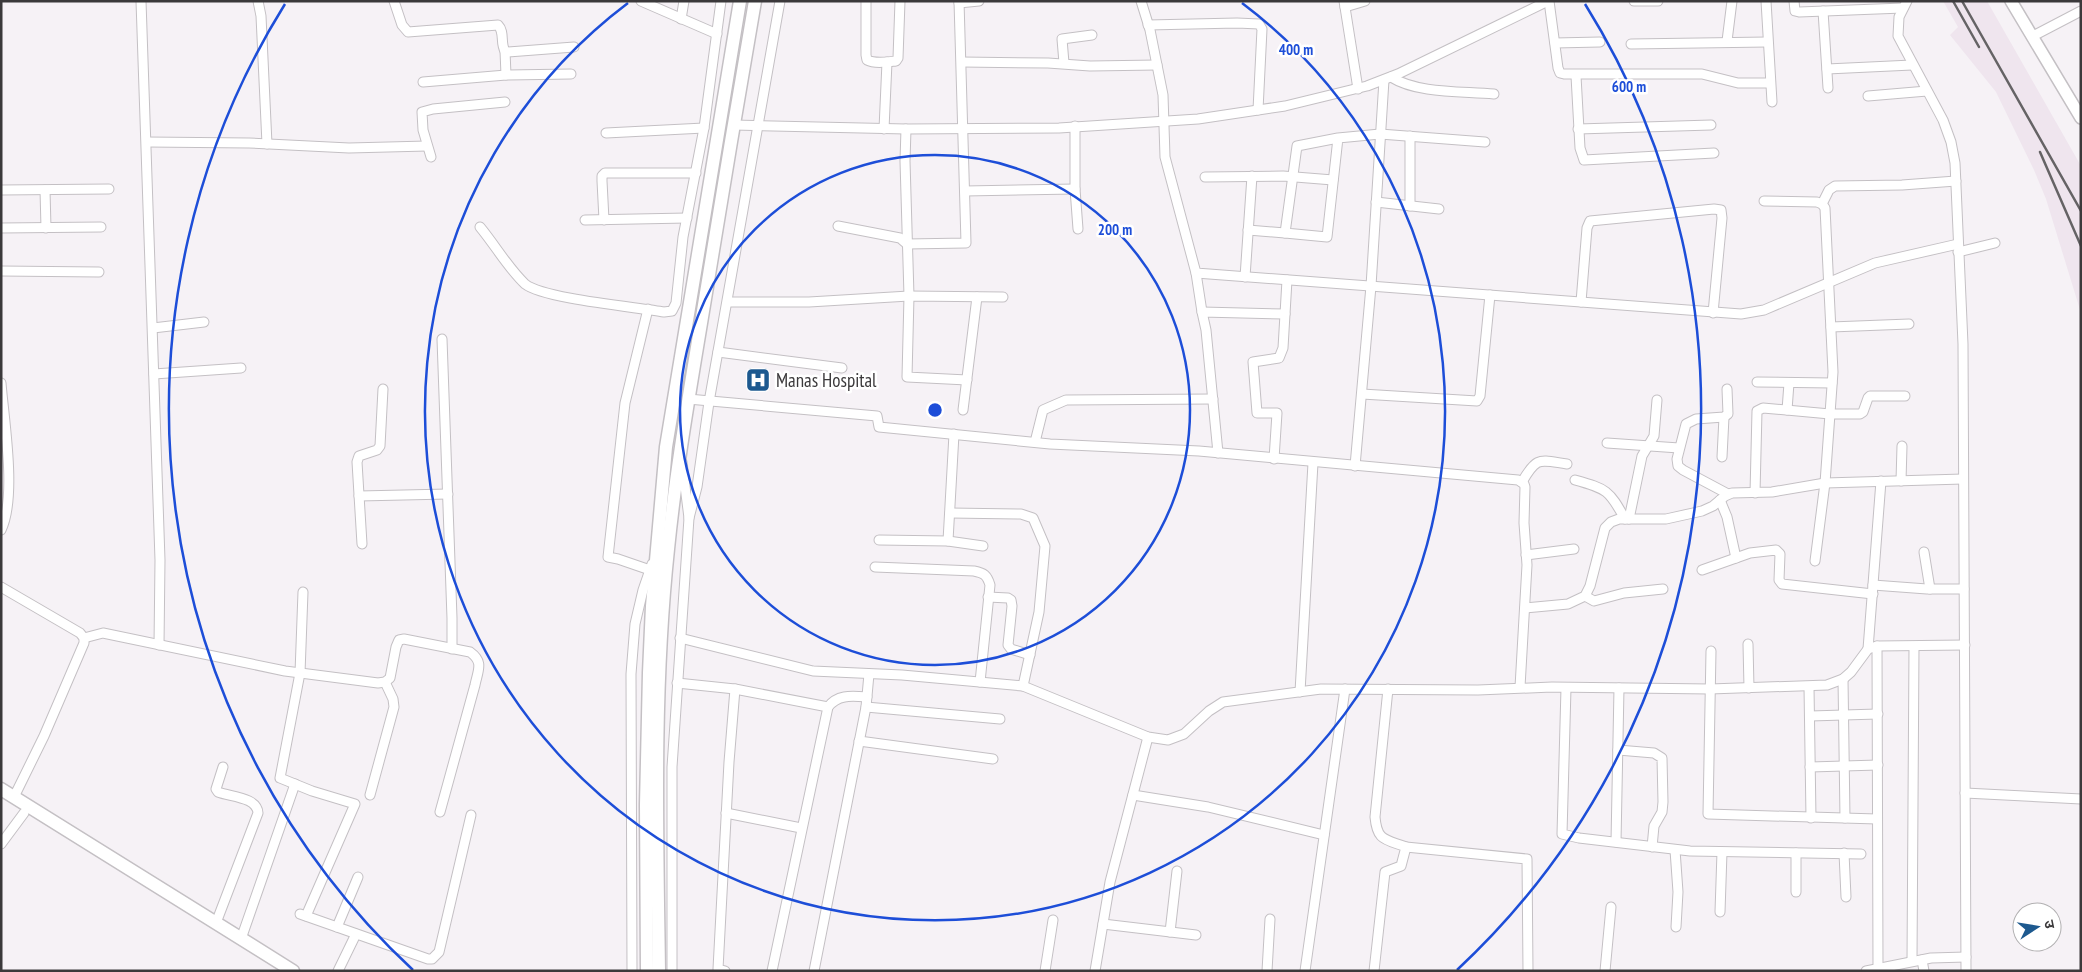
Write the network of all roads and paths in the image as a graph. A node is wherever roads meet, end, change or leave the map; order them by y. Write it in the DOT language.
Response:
graph roads {
  1 [pos="142,1"];
  2 [pos="258,1"];
  3 [pos="394,1"];
  4 [pos="641,1"];
  5 [pos="684,1"];
  6 [pos="721,1"];
  7 [pos="740,1"];
  8 [pos="755,1"];
  9 [pos="780,1"];
  10 [pos="866,1"];
  11 [pos="900,1"];
  12 [pos="979,1"];
  13 [pos="1141,1"];
  14 [pos="1365,1"];
  15 [pos="1548,1"];
  16 [pos="1634,1"];
  17 [pos="1658,1"];
  18 [pos="1732,1"];
  19 [pos="1766,1"];
  20 [pos="1794,1"];
  21 [pos="2011,1"];
  22 [pos="959,2"];
  23 [pos="1344,4"];
  24 [pos="1905,5"];
  25 [pos="1823,11"];
  26 [pos="2081,11"];
  27 [pos="681,19"];
  28 [pos="1148,24"];
  29 [pos="716,34"];
  30 [pos="1092,35"];
  31 [pos="2033,36"];
  32 [pos="1600,42"];
  33 [pos="1727,42"];
  34 [pos="1767,42"];
  35 [pos="1555,43"];
  36 [pos="1631,44"];
  37 [pos="574,47"];
  38 [pos="505,51"];
  39 [pos="887,62"];
  40 [pos="962,62"];
  41 [pos="1064,63"];
  42 [pos="1158,65"];
  43 [pos="1912,65"];
  44 [pos="1827,69"];
  45 [pos="571,74"];
  46 [pos="506,75"];
  47 [pos="1576,76"];
  48 [pos="1387,79"];
  49 [pos="423,82"];
  50 [pos="1770,83"];
  51 [pos="1828,88"];
  52 [pos="1358,89"];
  53 [pos="1927,91"];
  54 [pos="1494,94"];
  55 [pos="1868,96"];
  56 [pos="505,102"];
  57 [pos="1772,102"];
  58 [pos="1258,110"];
  59 [pos="2079,111"];
  60 [pos="1165,122"];
  61 [pos="734,125"];
  62 [pos="1711,125"];
  63 [pos="759,126"];
  64 [pos="1075,126"];
  65 [pos="704,128"];
  66 [pos="884,129"];
  67 [pos="963,129"];
  68 [pos="1578,129"];
  69 [pos="906,130"];
  70 [pos="606,133"];
  71 [pos="1380,134"];
  72 [pos="1410,136"];
  73 [pos="1338,138"];
  74 [pos="147,142"];
  75 [pos="1485,142"];
  76 [pos="267,144"];
  77 [pos="427,146"];
  78 [pos="1714,154"];
  79 [pos="432,157"];
  80 [pos="696,173"];
  81 [pos="1252,176"];
  82 [pos="1293,176"];
  83 [pos="1205,177"];
  84 [pos="1333,180"];
  85 [pos="1956,181"];
  86 [pos="109,189"];
  87 [pos="1075,189"];
  88 [pos="1,190"];
  89 [pos="45,190"];
  90 [pos="965,191"];
  91 [pos="1764,201"];
  92 [pos="1376,202"];
  93 [pos="1822,204"];
  94 [pos="1410,206"];
  95 [pos="1439,209"];
  96 [pos="687,218"];
  97 [pos="586,220"];
  98 [pos="604,220"];
  99 [pos="838,226"];
  100 [pos="101,227"];
  101 [pos="480,227"];
  102 [pos="1,228"];
  103 [pos="46,228"];
  104 [pos="1078,229"];
  105 [pos="1248,230"];
  106 [pos="1285,233"];
  107 [pos="1994,243"];
  108 [pos="907,244"];
  109 [pos="1958,248"];
  110 [pos="1,271"];
  111 [pos="99,272"];
  112 [pos="1196,273"];
  113 [pos="1245,277"];
  114 [pos="1287,280"];
  115 [pos="1829,281"];
  116 [pos="1371,286"];
  117 [pos="1490,295"];
  118 [pos="909,296"];
  119 [pos="978,297"];
  120 [pos="1003,297"];
  121 [pos="728,302"];
  122 [pos="1581,302"];
  123 [pos="648,309"];
  124 [pos="672,310"];
  125 [pos="1202,312"];
  126 [pos="1713,313"];
  127 [pos="687,314"];
  128 [pos="1285,314"];
  129 [pos="204,322"];
  130 [pos="1909,324"];
  131 [pos="1832,327"];
  132 [pos="153,328"];
  133 [pos="442,339"];
  134 [pos="718,352"];
  135 [pos="241,368"];
  136 [pos="842,368"];
  137 [pos="154,374"];
  138 [pos="967,380"];
  139 [pos="1757,382"];
  140 [pos="1789,382"];
  141 [pos="1,383"];
  142 [pos="1832,383"];
  143 [pos="383,389"];
  144 [pos="1727,390"];
  145 [pos="1362,394"];
  146 [pos="1905,396"];
  147 [pos="688,399"];
  148 [pos="1213,399"];
  149 [pos="1657,400"];
  150 [pos="709,402"];
  151 [pos="963,410"];
  152 [pos="1787,410"];
  153 [pos="1830,414"];
  154 [pos="1724,417"];
  155 [pos="954,434"];
  156 [pos="1035,442"];
  157 [pos="1608,443"];
  158 [pos="1649,446"];
  159 [pos="1902,446"];
  160 [pos="680,447"];
  161 [pos="1679,448"];
  162 [pos="1218,453"];
  163 [pos="1722,457"];
  164 [pos="1274,459"];
  165 [pos="1313,463"];
  166 [pos="1567,464"];
  167 [pos="1356,466"];
  168 [pos="1963,479"];
  169 [pos="1575,480"];
  170 [pos="1881,481"];
  171 [pos="1901,481"];
  172 [pos="1522,482"];
  173 [pos="1825,483"];
  174 [pos="1754,492"];
  175 [pos="448,494"];
  176 [pos="1728,494"];
  177 [pos="359,496"];
  178 [pos="1720,500"];
  179 [pos="950,513"];
  180 [pos="689,518"];
  181 [pos="1627,519"];
  182 [pos="1,530"];
  183 [pos="879,540"];
  184 [pos="948,541"];
  185 [pos="362,544"];
  186 [pos="983,546"];
  187 [pos="657,548"];
  188 [pos="1574,549"];
  189 [pos="1924,552"];
  190 [pos="1526,555"];
  191 [pos="1736,558"];
  192 [pos="1816,561"];
  193 [pos="875,567"];
  194 [pos="650,570"];
  195 [pos="1702,570"];
  196 [pos="1,587"];
  197 [pos="1663,589"];
  198 [pos="1930,589"];
  199 [pos="1964,589"];
  200 [pos="1873,590"];
  201 [pos="302,592"];
  202 [pos="1585,596"];
  203 [pos="988,597"];
  204 [pos="1525,608"];
  205 [pos="84,638"];
  206 [pos="680,638"];
  207 [pos="1748,644"];
  208 [pos="159,645"];
  209 [pos="1964,645"];
  210 [pos="1873,647"];
  211 [pos="1914,647"];
  212 [pos="452,649"];
  213 [pos="1711,651"];
  214 [pos="1030,655"];
  215 [pos="300,673"];
  216 [pos="869,674"];
  217 [pos="1843,679"];
  218 [pos="385,682"];
  219 [pos="980,682"];
  220 [pos="677,684"];
  221 [pos="1023,686"];
  222 [pos="1520,687"];
  223 [pos="1810,687"];
  224 [pos="1566,688"];
  225 [pos="1619,688"];
  226 [pos="1749,688"];
  227 [pos="736,689"];
  228 [pos="1345,689"];
  229 [pos="1388,689"];
  230 [pos="1710,689"];
  231 [pos="1300,692"];
  232 [pos="866,702"];
  233 [pos="828,707"];
  234 [pos="1878,714"];
  235 [pos="1844,715"];
  236 [pos="1810,716"];
  237 [pos="1000,719"];
  238 [pos="1148,737"];
  239 [pos="859,740"];
  240 [pos="1618,750"];
  241 [pos="993,759"];
  242 [pos="1878,765"];
  243 [pos="1845,766"];
  244 [pos="223,767"];
  245 [pos="1810,767"];
  246 [pos="296,784"];
  247 [pos="1,789"];
  248 [pos="1965,794"];
  249 [pos="370,795"];
  250 [pos="1133,795"];
  251 [pos="8,798"];
  252 [pos="2081,799"];
  253 [pos="440,812"];
  254 [pos="24,813"];
  255 [pos="726,813"];
  256 [pos="471,815"];
  257 [pos="1811,818"];
  258 [pos="1845,818"];
  259 [pos="1877,819"];
  260 [pos="801,828"];
  261 [pos="1324,835"];
  262 [pos="1616,842"];
  263 [pos="1,844"];
  264 [pos="1406,847"];
  265 [pos="1652,847"];
  266 [pos="1675,850"];
  267 [pos="1722,852"];
  268 [pos="1796,853"];
  269 [pos="1844,853"];
  270 [pos="1861,854"];
  271 [pos="1176,871"];
  272 [pos="358,877"];
  273 [pos="1796,892"];
  274 [pos="1846,897"];
  275 [pos="1610,907"];
  276 [pos="1720,912"];
  277 [pos="1270,919"];
  278 [pos="1053,920"];
  279 [pos="216,923"];
  280 [pos="1103,924"];
  281 [pos="1676,926"];
  282 [pos="337,927"];
  283 [pos="1170,932"];
  284 [pos="356,934"];
  285 [pos="1196,935"];
  286 [pos="241,939"];
  287 [pos="1966,958"];
  288 [pos="1922,960"];
  289 [pos="1912,962"];
  290 [pos="1878,968"];
  291 [pos="279,971"];
  292 [pos="293,971"];
  293 [pos="338,971"];
  294 [pos="632,971"];
  295 [pos="647,971"];
  296 [pos="659,971"];
  297 [pos="672,971"];
  298 [pos="725,971"];
  299 [pos="772,971"];
  300 [pos="814,971"];
  301 [pos="1045,971"];
  302 [pos="1095,971"];
  303 [pos="1267,971"];
  304 [pos="1305,971"];
  305 [pos="1374,971"];
  306 [pos="1528,971"];
  307 [pos="1605,971"];
  308 [pos="1866,971"];
  309 [pos="1924,971"];
  310 [pos="1966,971"];
  1 -- 74 [label="street"];
  2 -- 76 [label="street"];
  3 -- 38 [label="street"];
  4 -- 27 [label="street"];
  5 -- 27 [label="street"];
  6 -- 29 [label="street"];
  7 -- 127 [label="highway"];
  8 -- 61 [label="highway"];
  9 -- 63 [label="street"];
  10 -- 39 [label="street"];
  11 -- 39 [label="street"];
  12 -- 22 [label="street"];
  13 -- 28 [label="street"];
  14 -- 23 [label="street"];
  15 -- 35 [label="street"];
  15 -- 48 [label="street"];
  16 -- 17 [label="street"];
  18 -- 33 [label="street"];
  19 -- 34 [label="street"];
  20 -- 25 [label="street"];
  21 -- 31 [label="main road"];
  22 -- 40 [label="street"];
  23 -- 52 [label="street"];
  24 -- 25 [label="street"];
  24 -- 43 [label="street"];
  25 -- 44 [label="street"];
  26 -- 31 [label="street"];
  27 -- 29 [label="street"];
  28 -- 42 [label="street"];
  28 -- 58 [label="street"];
  29 -- 65 [label="street"];
  30 -- 41 [label="street"];
  31 -- 59 [label="main road"];
  32 -- 35 [label="street"];
  33 -- 34 [label="street"];
  33 -- 36 [label="street"];
  34 -- 50 [label="street"];
  35 -- 47 [label="street"];
  37 -- 38 [label="street"];
  38 -- 46 [label="street"];
  39 -- 66 [label="street"];
  40 -- 41 [label="street"];
  40 -- 67 [label="street"];
  41 -- 42 [label="street"];
  42 -- 60 [label="street"];
  43 -- 44 [label="street"];
  43 -- 53 [label="street"];
  44 -- 51 [label="street"];
  45 -- 46 [label="street"];
  46 -- 49 [label="street"];
  47 -- 50 [label="street"];
  47 -- 68 [label="street"];
  48 -- 52 [label="street"];
  48 -- 54 [label="street"];
  48 -- 71 [label="street"];
  50 -- 57 [label="street"];
  52 -- 58 [label="street"];
  53 -- 55 [label="street"];
  53 -- 85 [label="street"];
  56 -- 77 [label="street"];
  58 -- 60 [label="street"];
  60 -- 64 [label="street"];
  60 -- 112 [label="street"];
  61 -- 63 [label="street"];
  61 -- 147 [label="highway"];
  62 -- 68 [label="street"];
  63 -- 66 [label="street"];
  63 -- 121 [label="street"];
  64 -- 67 [label="street"];
  64 -- 87 [label="street"];
  65 -- 70 [label="street"];
  65 -- 80 [label="street"];
  66 -- 69 [label="street"];
  67 -- 69 [label="street"];
  67 -- 90 [label="street"];
  68 -- 78 [label="street"];
  69 -- 108 [label="street"];
  71 -- 72 [label="street"];
  71 -- 73 [label="street"];
  71 -- 92 [label="street"];
  72 -- 75 [label="street"];
  72 -- 94 [label="street"];
  73 -- 82 [label="street"];
  73 -- 84 [label="street"];
  74 -- 76 [label="street"];
  74 -- 132 [label="street"];
  76 -- 77 [label="street"];
  77 -- 79 [label="street"];
  80 -- 96 [label="street"];
  80 -- 98 [label="street"];
  81 -- 82 [label="street"];
  81 -- 83 [label="street"];
  81 -- 105 [label="street"];
  82 -- 84 [label="street"];
  82 -- 106 [label="street"];
  84 -- 106 [label="street"];
  85 -- 93 [label="street"];
  85 -- 109 [label="street"];
  86 -- 89 [label="street"];
  87 -- 90 [label="street"];
  87 -- 104 [label="street"];
  88 -- 89 [label="street"];
  89 -- 103 [label="street"];
  90 -- 108 [label="street"];
  91 -- 93 [label="street"];
  92 -- 94 [label="street"];
  92 -- 116 [label="street"];
  93 -- 115 [label="street"];
  94 -- 95 [label="street"];
  96 -- 98 [label="street"];
  96 -- 124 [label="street"];
  97 -- 98 [label="street"];
  99 -- 108 [label="street"];
  100 -- 103 [label="street"];
  101 -- 123 [label="street"];
  102 -- 103 [label="street"];
  105 -- 106 [label="street"];
  105 -- 113 [label="street"];
  107 -- 109 [label="street"];
  108 -- 118 [label="street"];
  109 -- 115 [label="street"];
  109 -- 168 [label="street"];
  110 -- 111 [label="street"];
  112 -- 113 [label="street"];
  112 -- 125 [label="street"];
  113 -- 114 [label="street"];
  114 -- 116 [label="street"];
  114 -- 128 [label="street"];
  115 -- 126 [label="street"];
  115 -- 131 [label="street"];
  116 -- 117 [label="street"];
  116 -- 145 [label="street"];
  117 -- 122 [label="street"];
  117 -- 145 [label="street"];
  118 -- 119 [label="street"];
  118 -- 121 [label="street"];
  118 -- 138 [label="street"];
  119 -- 120 [label="street"];
  119 -- 138 [label="street"];
  121 -- 134 [label="street"];
  122 -- 126 [label="street"];
  122 -- 126 [label="street"];
  123 -- 124 [label="street"];
  123 -- 194 [label="street"];
  124 -- 127 [label="street"];
  125 -- 128 [label="street"];
  125 -- 148 [label="street"];
  127 -- 187 [label="highway"];
  128 -- 164 [label="street"];
  129 -- 132 [label="street"];
  130 -- 131 [label="street"];
  131 -- 142 [label="street"];
  132 -- 137 [label="street"];
  133 -- 175 [label="street"];
  134 -- 136 [label="street"];
  134 -- 150 [label="street"];
  135 -- 137 [label="street"];
  137 -- 208 [label="street"];
  138 -- 151 [label="street"];
  139 -- 140 [label="street"];
  140 -- 142 [label="street"];
  140 -- 152 [label="street"];
  141 -- 182 [label="street"];
  142 -- 153 [label="street"];
  143 -- 177 [label="street"];
  144 -- 154 [label="street"];
  145 -- 167 [label="street"];
  146 -- 153 [label="street"];
  147 -- 150 [label="street"];
  147 -- 160 [label="highway"];
  148 -- 156 [label="street"];
  148 -- 162 [label="street"];
  149 -- 158 [label="street"];
  150 -- 155 [label="street"];
  150 -- 180 [label="street"];
  152 -- 153 [label="street"];
  152 -- 174 [label="street"];
  153 -- 173 [label="street"];
  154 -- 161 [label="street"];
  154 -- 163 [label="street"];
  155 -- 156 [label="street"];
  155 -- 179 [label="street"];
  156 -- 162 [label="street"];
  157 -- 158 [label="street"];
  158 -- 161 [label="street"];
  158 -- 181 [label="street"];
  159 -- 171 [label="street"];
  160 -- 180 [label="street"];
  160 -- 296 [label="highway"];
  161 -- 176 [label="street"];
  162 -- 164 [label="street"];
  164 -- 165 [label="street"];
  165 -- 167 [label="street"];
  165 -- 231 [label="street"];
  166 -- 172 [label="street"];
  167 -- 172 [label="street"];
  168 -- 171 [label="street"];
  168 -- 199 [label="street"];
  169 -- 181 [label="street"];
  170 -- 171 [label="street"];
  170 -- 173 [label="street"];
  170 -- 200 [label="street"];
  172 -- 190 [label="street"];
  173 -- 174 [label="street"];
  173 -- 192 [label="street"];
  174 -- 176 [label="street"];
  175 -- 177 [label="street"];
  175 -- 212 [label="street"];
  176 -- 178 [label="street"];
  177 -- 185 [label="street"];
  178 -- 181 [label="street"];
  178 -- 191 [label="street"];
  179 -- 184 [label="street"];
  179 -- 214 [label="street"];
  180 -- 206 [label="street"];
  181 -- 202 [label="street"];
  183 -- 184 [label="street"];
  184 -- 186 [label="street"];
  187 -- 194 [label="street"];
  187 -- 295 [label="highway"];
  188 -- 190 [label="street"];
  189 -- 198 [label="street"];
  190 -- 204 [label="street"];
  191 -- 195 [label="street"];
  191 -- 200 [label="street"];
  193 -- 203 [label="street"];
  194 -- 294 [label="street"];
  196 -- 205 [label="street"];
  197 -- 202 [label="street"];
  198 -- 199 [label="street"];
  198 -- 200 [label="street"];
  199 -- 209 [label="street"];
  200 -- 210 [label="street"];
  201 -- 215 [label="street"];
  202 -- 204 [label="street"];
  203 -- 214 [label="street"];
  203 -- 219 [label="street"];
  204 -- 222 [label="street"];
  205 -- 208 [label="street"];
  205 -- 251 [label="street"];
  206 -- 216 [label="street"];
  206 -- 220 [label="street"];
  207 -- 226 [label="street"];
  208 -- 215 [label="street"];
  209 -- 211 [label="street"];
  209 -- 248 [label="street"];
  210 -- 211 [label="street"];
  210 -- 217 [label="street"];
  210 -- 234 [label="street"];
  211 -- 289 [label="street"];
  212 -- 218 [label="street"];
  212 -- 253 [label="street"];
  213 -- 230 [label="street"];
  214 -- 221 [label="street"];
  215 -- 218 [label="street"];
  215 -- 246 [label="street"];
  216 -- 219 [label="street"];
  216 -- 232 [label="street"];
  217 -- 223 [label="street"];
  217 -- 235 [label="street"];
  218 -- 249 [label="street"];
  219 -- 221 [label="street"];
  220 -- 227 [label="street"];
  220 -- 297 [label="street"];
  221 -- 238 [label="street"];
  222 -- 224 [label="street"];
  222 -- 229 [label="street"];
  223 -- 226 [label="street"];
  223 -- 236 [label="street"];
  224 -- 225 [label="street"];
  224 -- 262 [label="street"];
  225 -- 230 [label="street"];
  225 -- 240 [label="street"];
  226 -- 230 [label="street"];
  227 -- 233 [label="street"];
  227 -- 255 [label="street"];
  228 -- 229 [label="street"];
  228 -- 231 [label="street"];
  228 -- 261 [label="street"];
  229 -- 264 [label="street"];
  230 -- 257 [label="street"];
  231 -- 238 [label="street"];
  232 -- 233 [label="street"];
  232 -- 237 [label="street"];
  232 -- 239 [label="street"];
  233 -- 260 [label="street"];
  234 -- 235 [label="street"];
  234 -- 242 [label="street"];
  235 -- 236 [label="street"];
  235 -- 243 [label="street"];
  236 -- 245 [label="street"];
  238 -- 250 [label="street"];
  239 -- 241 [label="street"];
  239 -- 300 [label="street"];
  240 -- 262 [label="street"];
  240 -- 265 [label="street"];
  242 -- 243 [label="street"];
  242 -- 259 [label="street"];
  243 -- 245 [label="street"];
  243 -- 258 [label="street"];
  244 -- 279 [label="street"];
  245 -- 257 [label="street"];
  246 -- 282 [label="street"];
  246 -- 286 [label="street"];
  247 -- 251 [label="highway"];
  248 -- 252 [label="street"];
  248 -- 287 [label="street"];
  250 -- 261 [label="street"];
  250 -- 280 [label="street"];
  251 -- 254 [label="highway"];
  251 -- 279 [label="highway"];
  254 -- 263 [label="street"];
  254 -- 291 [label="highway"];
  255 -- 260 [label="street"];
  255 -- 298 [label="street"];
  256 -- 284 [label="street"];
  257 -- 258 [label="street"];
  258 -- 259 [label="street"];
  259 -- 290 [label="street"];
  260 -- 299 [label="street"];
  261 -- 304 [label="street"];
  262 -- 265 [label="street"];
  264 -- 305 [label="street"];
  264 -- 306 [label="street"];
  265 -- 266 [label="street"];
  266 -- 267 [label="street"];
  266 -- 281 [label="street"];
  267 -- 268 [label="street"];
  267 -- 276 [label="street"];
  268 -- 269 [label="street"];
  268 -- 273 [label="street"];
  269 -- 270 [label="street"];
  269 -- 274 [label="street"];
  271 -- 283 [label="street"];
  272 -- 282 [label="street"];
  275 -- 307 [label="street"];
  277 -- 303 [label="street"];
  278 -- 301 [label="street"];
  279 -- 286 [label="highway"];
  280 -- 283 [label="street"];
  280 -- 302 [label="street"];
  282 -- 284 [label="street"];
  283 -- 285 [label="street"];
  284 -- 293 [label="street"];
  286 -- 292 [label="highway"];
  287 -- 288 [label="street"];
  287 -- 310 [label="street"];
  288 -- 289 [label="street"];
  288 -- 309 [label="street"];
  289 -- 290 [label="street"];
  290 -- 308 [label="street"];
}
